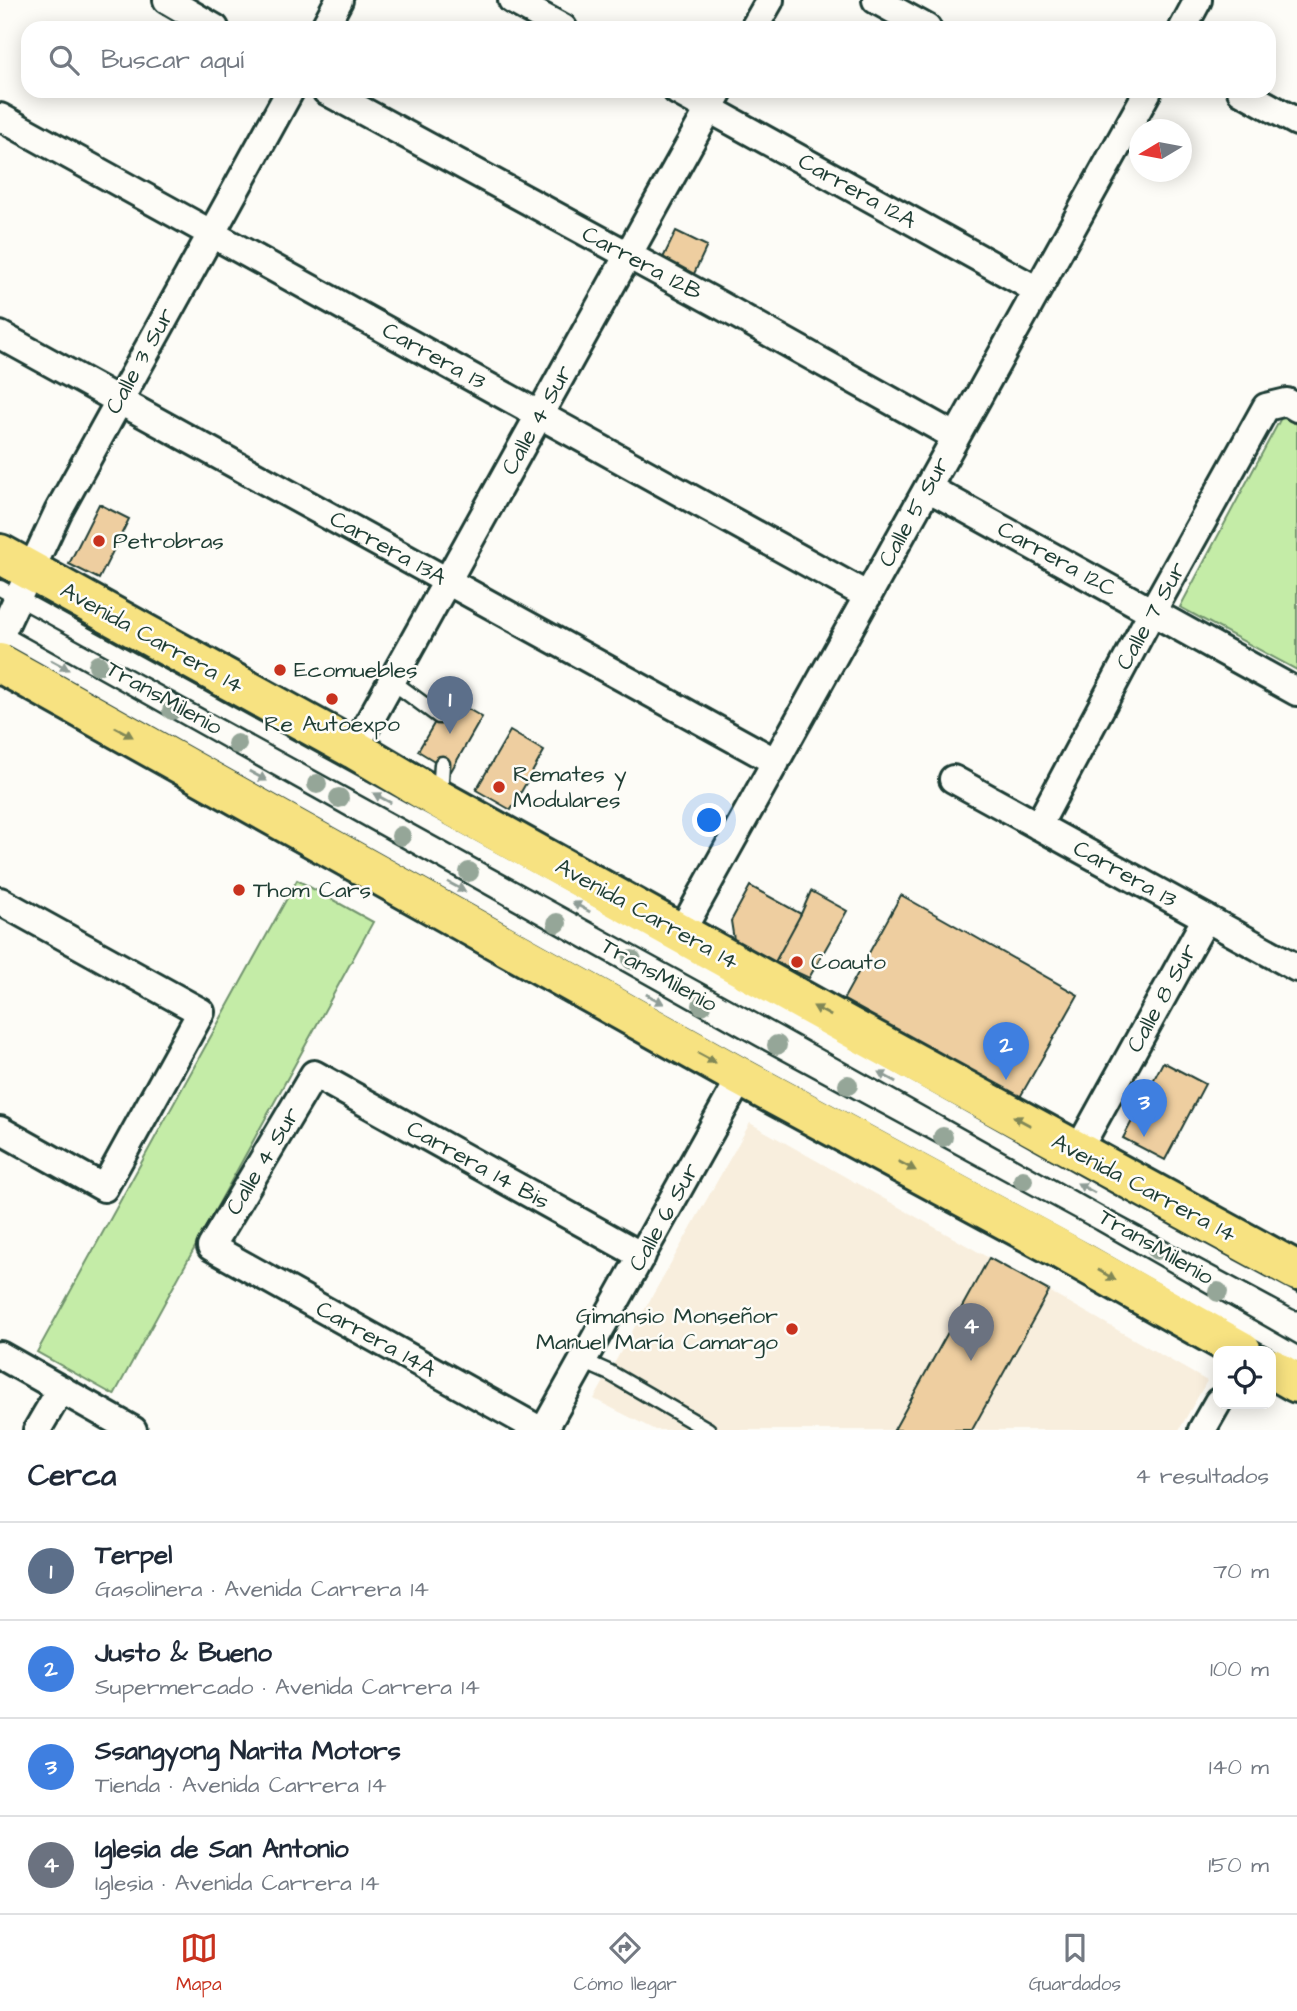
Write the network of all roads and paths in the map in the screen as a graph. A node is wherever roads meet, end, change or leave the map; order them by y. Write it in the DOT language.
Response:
graph roads {
  1 [pos="167,0"];
  2 [pos="339,0"];
  3 [pos="512,0"];
  4 [pos="769,0"];
  5 [pos="876,0"];
  6 [pos="1198,0"];
  7 [pos="203,21"];
  8 [pos="328,21"];
  9 [pos="550,21"];
  10 [pos="758,21"];
  11 [pos="914,21"];
  12 [pos="1187,21"];
  13 [pos="286,98"];
  14 [pos="339,98"];
  15 [pos="1144,98"];
  16 [pos="1254,98"];
  17 [pos="714,100"];
  18 [pos="0,117"];
  19 [pos="1297,122"];
  20 [pos="210,233"];
  21 [pos="628,255"];
  22 [pos="1037,290"];
  23 [pos="0,335"];
  24 [pos="118,400"];
  25 [pos="1297,408"];
  26 [pos="540,414"];
  27 [pos="956,437"];
  28 [pos="928,488"];
  29 [pos="12,578"];
  30 [pos="448,581"];
  31 [pos="868,596"];
  32 [pos="1152,612"];
  33 [pos="0,641"];
  34 [pos="393,682"];
  35 [pos="1297,692"];
  36 [pos="439,716"];
  37 [pos="355,749"];
  38 [pos="776,762"];
  39 [pos="953,779"];
  40 [pos="1038,826"];
  41 [pos="0,901"];
  42 [pos="1206,918"];
  43 [pos="681,932"];
  44 [pos="1297,968"];
  45 [pos="314,1074"];
  46 [pos="741,1077"];
  47 [pos="0,1130"];
  48 [pos="1077,1152"];
  49 [pos="211,1247"];
  50 [pos="642,1256"];
  51 [pos="1297,1270"];
  52 [pos="1297,1302"];
  53 [pos="1233,1346"];
  54 [pos="1297,1354"];
  55 [pos="0,1355"];
  56 [pos="583,1361"];
  57 [pos="1276,1371"];
  58 [pos="1297,1382"];
  59 [pos="61,1389"];
  60 [pos="1214,1409"];
  61 [pos="37,1430"];
  62 [pos="133,1430"];
  63 [pos="542,1430"];
  64 [pos="708,1430"];
  65 [pos="1202,1430"];
  1 -- 7 [label="street"];
  2 -- 8 [label="street"];
  3 -- 9 [label="street"];
  4 -- 10 [label="street"];
  5 -- 11 [label="street"];
  6 -- 12 [label="street"];
  13 -- 20 [label="street, Calle 3 Sur"];
  14 -- 21 [label="street, Carrera 12B"];
  15 -- 22 [label="street, Calle 5 Sur"];
  16 -- 19 [label="street"];
  17 -- 21 [label="street, Calle 4 Sur"];
  17 -- 22 [label="street, Carrera 12A"];
  18 -- 20 [label="street, Carrera 13"];
  20 -- 24 [label="street, Calle 3 Sur"];
  20 -- 26 [label="street, Carrera 13"];
  21 -- 26 [label="street, Calle 4 Sur"];
  21 -- 27 [label="street, Carrera 12B"];
  22 -- 27 [label="street, Calle 5 Sur"];
  23 -- 24 [label="street, Carrera 13A"];
  24 -- 29 [label="street, Calle 3 Sur"];
  24 -- 30 [label="street, Carrera 13A"];
  25 -- 32 [label="street, Calle 7 Sur"];
  26 -- 30 [label="street, Calle 4 Sur"];
  26 -- 31 [label="street, Carrera 13"];
  27 -- 28 [label="street, Calle 5 Sur"];
  28 -- 31 [label="street, Calle 5 Sur"];
  28 -- 32 [label="street, Carrera 12C"];
  29 -- 33 [label="street, Calle 3 Sur"];
  29 -- 37 [label="main road, Avenida Carrera 14"];
  52 -- 29 [label="lane, TransMilenio, one-way"];
  30 -- 34 [label="street, Calle 4 Sur"];
  30 -- 38 [label="street, Carrera 13A"];
  31 -- 38 [label="street, Calle 5 Sur"];
  32 -- 35 [label="street, Carrera 12C"];
  32 -- 40 [label="street, Calle 7 Sur"];
  33 -- 46 [label="main road, one-way"];
  33 -- 54 [label="lane, TransMilenio, one-way"];
  34 -- 36 [label="lane"];
  34 -- 37 [label="street, Calle 4 Sur"];
  37 -- 43 [label="main road, Avenida Carrera 14"];
  38 -- 43 [label="street, Calle 5 Sur"];
  39 -- 40 [label="street, Carrera 13"];
  40 -- 42 [label="street, Carrera 13"];
  41 -- 47 [label="street"];
  42 -- 44 [label="street, Carrera 13"];
  42 -- 48 [label="street, Calle 8 Sur"];
  48 -- 43 [label="main road, Avenida Carrera 14, one-way"];
  45 -- 49 [label="street, Calle 4 Sur"];
  45 -- 50 [label="street, Carrera 14 Bis"];
  46 -- 50 [label="street, Calle 6 Sur"];
  46 -- 53 [label="main road, one-way"];
  48 -- 51 [label="main road, Avenida Carrera 14"];
  49 -- 63 [label="street, Carrera 14A"];
  50 -- 56 [label="street, Calle 6 Sur"];
  55 -- 59 [label="street"];
  56 -- 63 [label="street, Calle 6 Sur"];
  56 -- 64 [label="lane"];
  57 -- 58 [label="main road"];
  59 -- 61 [label="street"];
  59 -- 62 [label="street"];
  60 -- 65 [label="street"];
}
